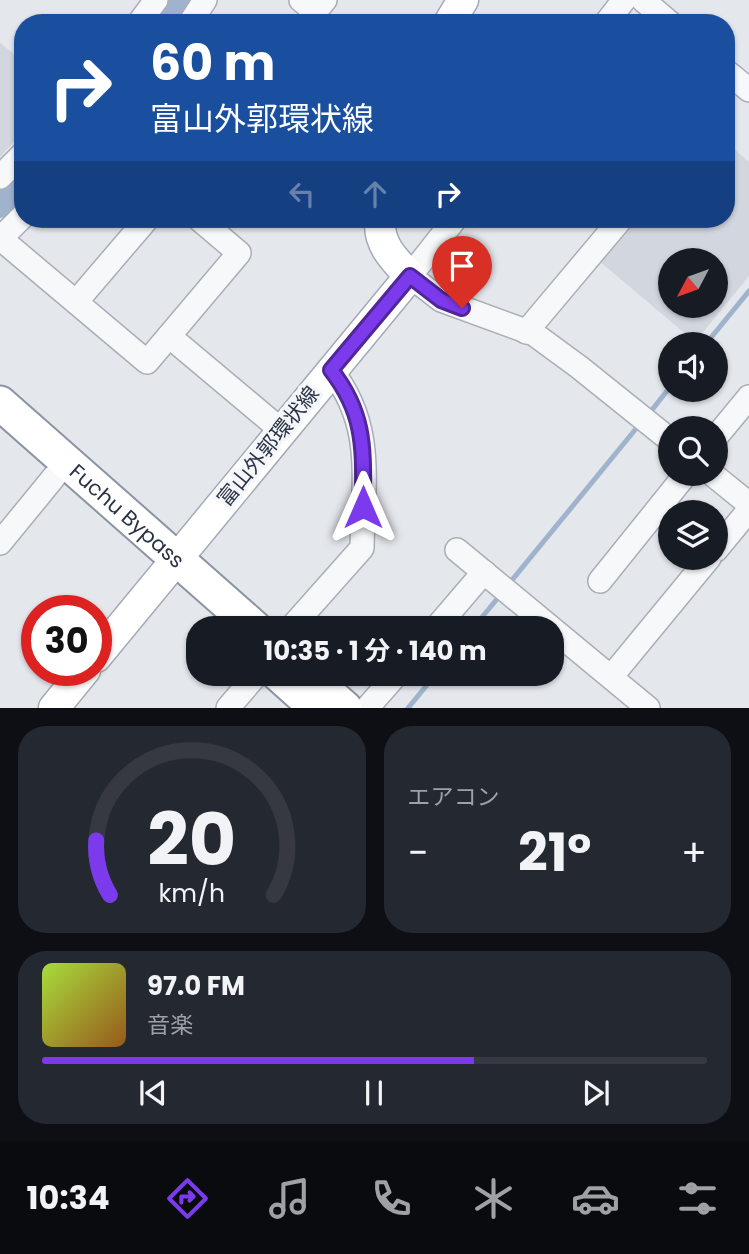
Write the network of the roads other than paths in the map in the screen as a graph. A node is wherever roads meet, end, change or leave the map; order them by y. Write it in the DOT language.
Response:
graph roads {
  1 [pos="302,0"];
  2 [pos="325,0"];
  3 [pos="643,0"];
  4 [pos="659,14"];
  5 [pos="14,163"];
  6 [pos="0,177"];
  7 [pos="14,225"];
  8 [pos="139,228"];
  9 [pos="210,228"];
  10 [pos="380,228"];
  11 [pos="448,228"];
  12 [pos="613,228"];
  13 [pos="0,239"];
  14 [pos="410,276"];
  15 [pos="76,302"];
  16 [pos="526,332"];
  17 [pos="169,336"];
  18 [pos="331,370"];
  19 [pos="749,397"];
  20 [pos="0,403"];
  21 [pos="728,422"];
  22 [pos="281,430"];
  23 [pos="658,430"];
  24 [pos="0,431"];
  25 [pos="54,477"];
  26 [pos="676,486"];
  27 [pos="727,486"];
  28 [pos="749,504"];
  29 [pos="749,510"];
  30 [pos="728,535"];
  31 [pos="0,543"];
  32 [pos="457,550"];
  33 [pos="172,566"];
  34 [pos="699,570"];
  35 [pos="484,572"];
  36 [pos="600,581"];
  37 [pos="216,616"];
  38 [pos="239,616"];
  39 [pos="302,616"];
  40 [pos="446,616"];
  41 [pos="112,638"];
  42 [pos="611,677"];
  43 [pos="72,686"];
  44 [pos="247,686"];
  45 [pos="291,686"];
  46 [pos="320,686"];
  47 [pos="386,686"];
  48 [pos="54,708"];
  49 [pos="228,708"];
  50 [pos="316,708"];
  51 [pos="345,708"];
  52 [pos="367,708"];
  53 [pos="648,708"];
  1 -- 2 [label="street"];
  3 -- 4 [label="street"];
  5 -- 6 [label="street"];
  7 -- 13 [label="street"];
  8 -- 15 [label="street"];
  9 -- 17 [label="street"];
  10 -- 14 [label="main road"];
  11 -- 14 [label="street"];
  12 -- 16 [label="street"];
  13 -- 15 [label="street"];
  14 -- 16 [label="street"];
  14 -- 18 [label="main road, 富山外郭環状線"];
  15 -- 17 [label="street"];
  16 -- 23 [label="street"];
  17 -- 22 [label="street"];
  18 -- 22 [label="main road, 富山外郭環状線"];
  18 -- 39 [label="street"];
  19 -- 21 [label="street"];
  20 -- 33 [label="highway, Fuchu Bypass"];
  22 -- 33 [label="main road, 富山外郭環状線"];
  24 -- 25 [label="highway, Fuchu Bypass"];
  25 -- 31 [label="street"];
  25 -- 33 [label="highway, Fuchu Bypass"];
  26 -- 36 [label="street"];
  27 -- 28 [label="street"];
  29 -- 30 [label="street"];
  32 -- 35 [label="street"];
  33 -- 37 [label="highway, Fuchu Bypass"];
  33 -- 38 [label="highway, Fuchu Bypass"];
  33 -- 41 [label="main road, 富山外郭環状線"];
  34 -- 42 [label="street"];
  35 -- 40 [label="street"];
  35 -- 42 [label="street"];
  42 -- 53 [label="street"];
  43 -- 48 [label="main road"];
  44 -- 49 [label="street"];
  45 -- 50 [label="highway"];
  46 -- 51 [label="highway"];
  47 -- 52 [label="street"];
}
